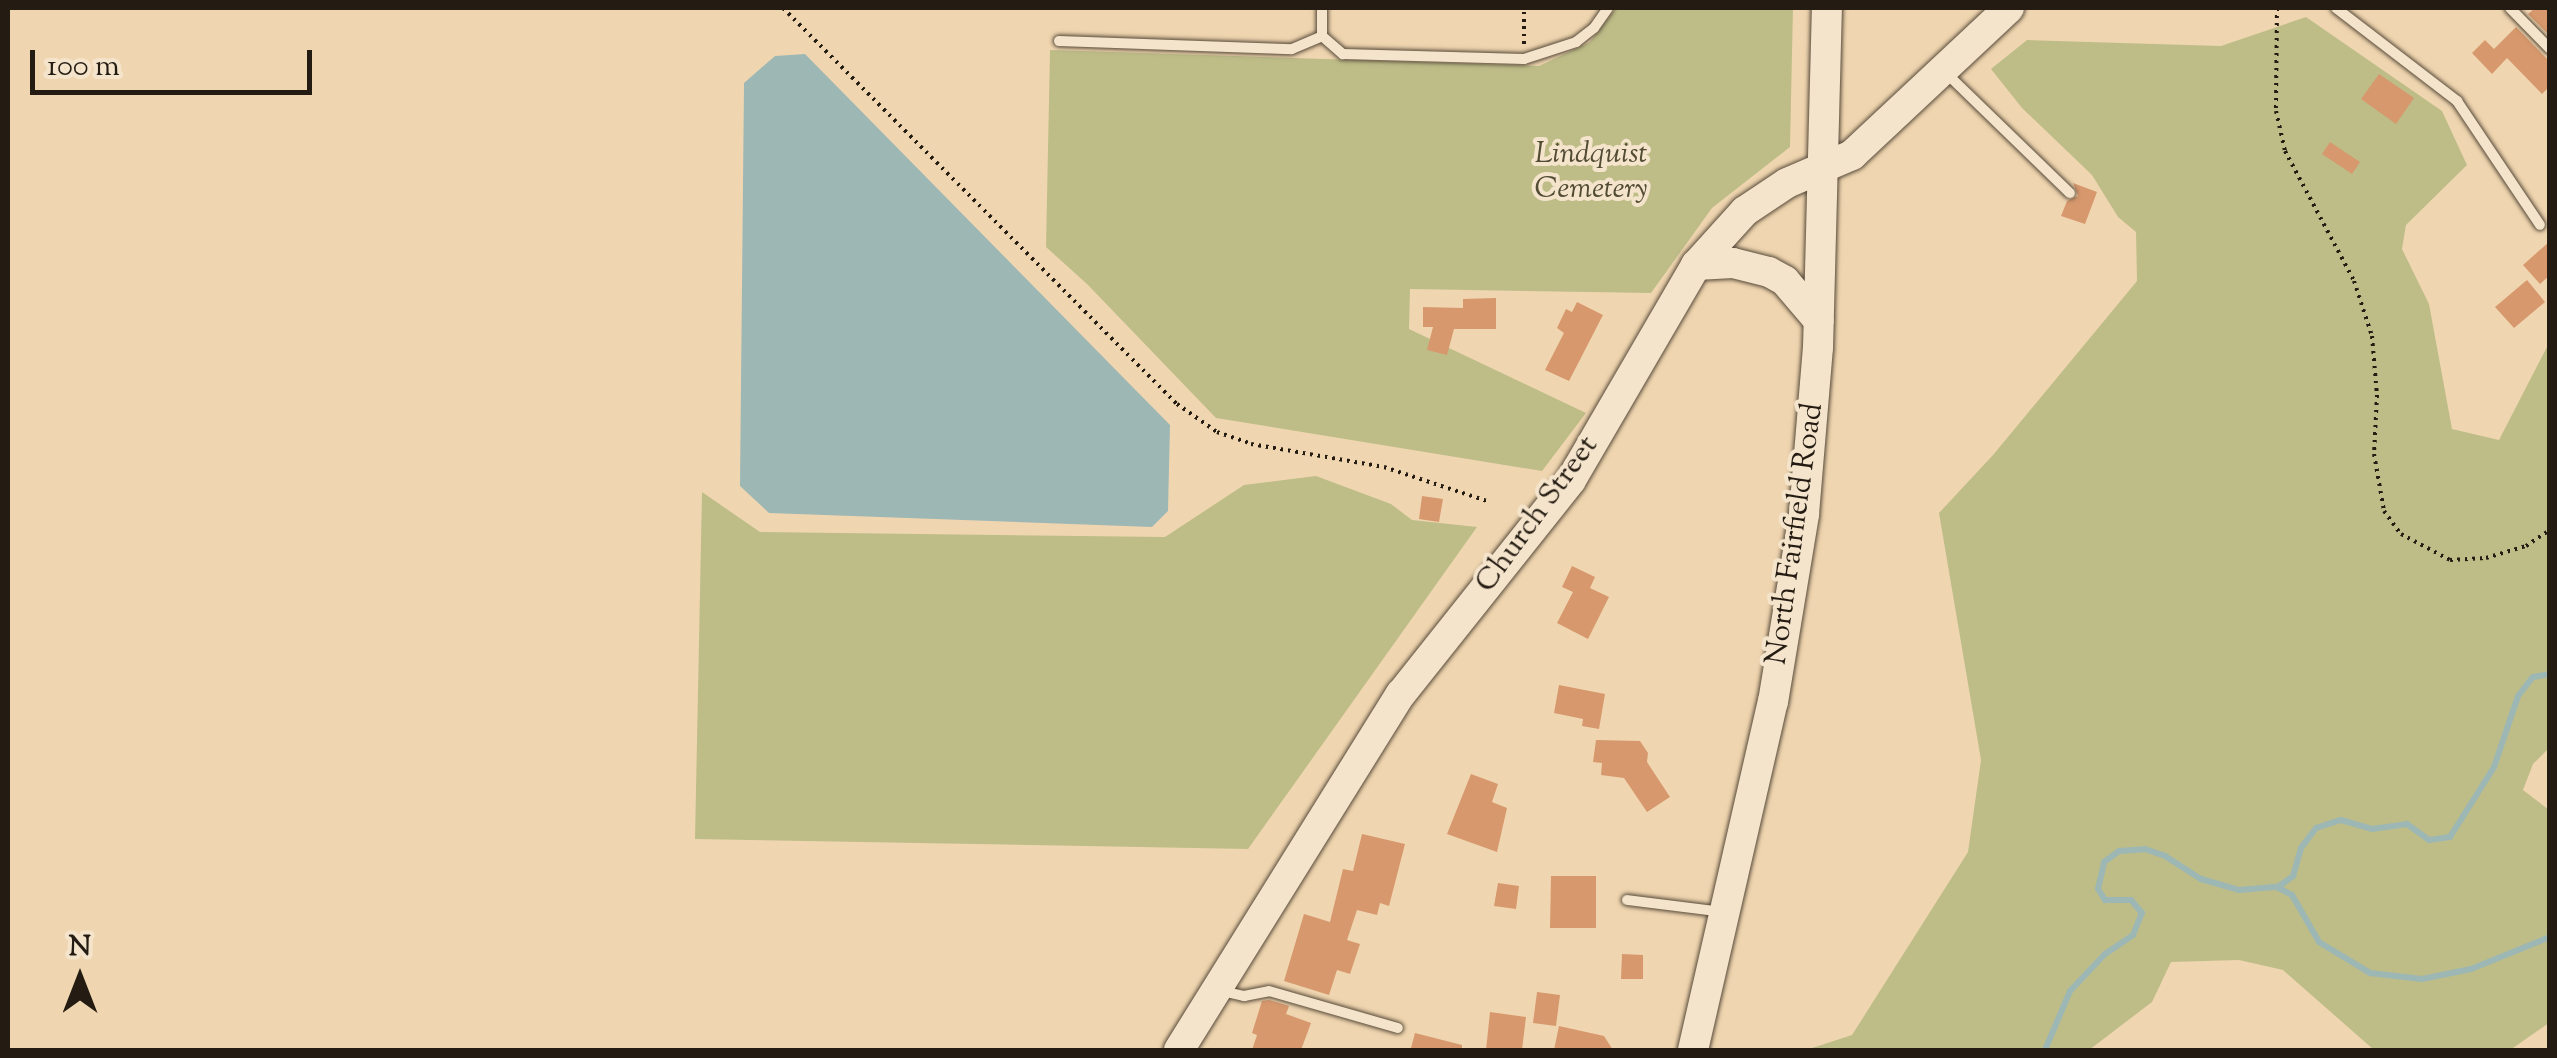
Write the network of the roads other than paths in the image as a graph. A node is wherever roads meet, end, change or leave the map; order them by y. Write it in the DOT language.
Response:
graph roads {
  1 [pos="1322,8"];
  2 [pos="1608,8"];
  3 [pos="1827,8"];
  4 [pos="2009,8"];
  5 [pos="2336,8"];
  6 [pos="2510,8"];
  7 [pos="1322,36"];
  8 [pos="1058,41"];
  9 [pos="2550,49"];
  10 [pos="1943,70"];
  11 [pos="1823,170"];
  12 [pos="2070,193"];
  13 [pos="2540,225"];
  14 [pos="1696,266"];
  15 [pos="1819,321"];
  16 [pos="1627,900"];
  17 [pos="1724,912"];
  18 [pos="1216,989"];
  19 [pos="1398,1028"];
  20 [pos="1179,1050"];
  21 [pos="1692,1050"];
  1 -- 7 [label="lane"];
  2 -- 7 [label="lane"];
  3 -- 11 [label="street, North Fairfield Road"];
  4 -- 10 [label="street, Church Street"];
  5 -- 13 [label="lane"];
  6 -- 9 [label="lane"];
  7 -- 8 [label="lane"];
  10 -- 11 [label="street, Church Street"];
  10 -- 12 [label="lane"];
  11 -- 14 [label="street, Church Street"];
  11 -- 15 [label="street, North Fairfield Road"];
  14 -- 15 [label="street"];
  14 -- 18 [label="street, Church Street"];
  15 -- 17 [label="street, North Fairfield Road"];
  16 -- 17 [label="lane"];
  17 -- 21 [label="street, North Fairfield Road"];
  18 -- 19 [label="lane"];
  18 -- 20 [label="street, Church Street"];
}
